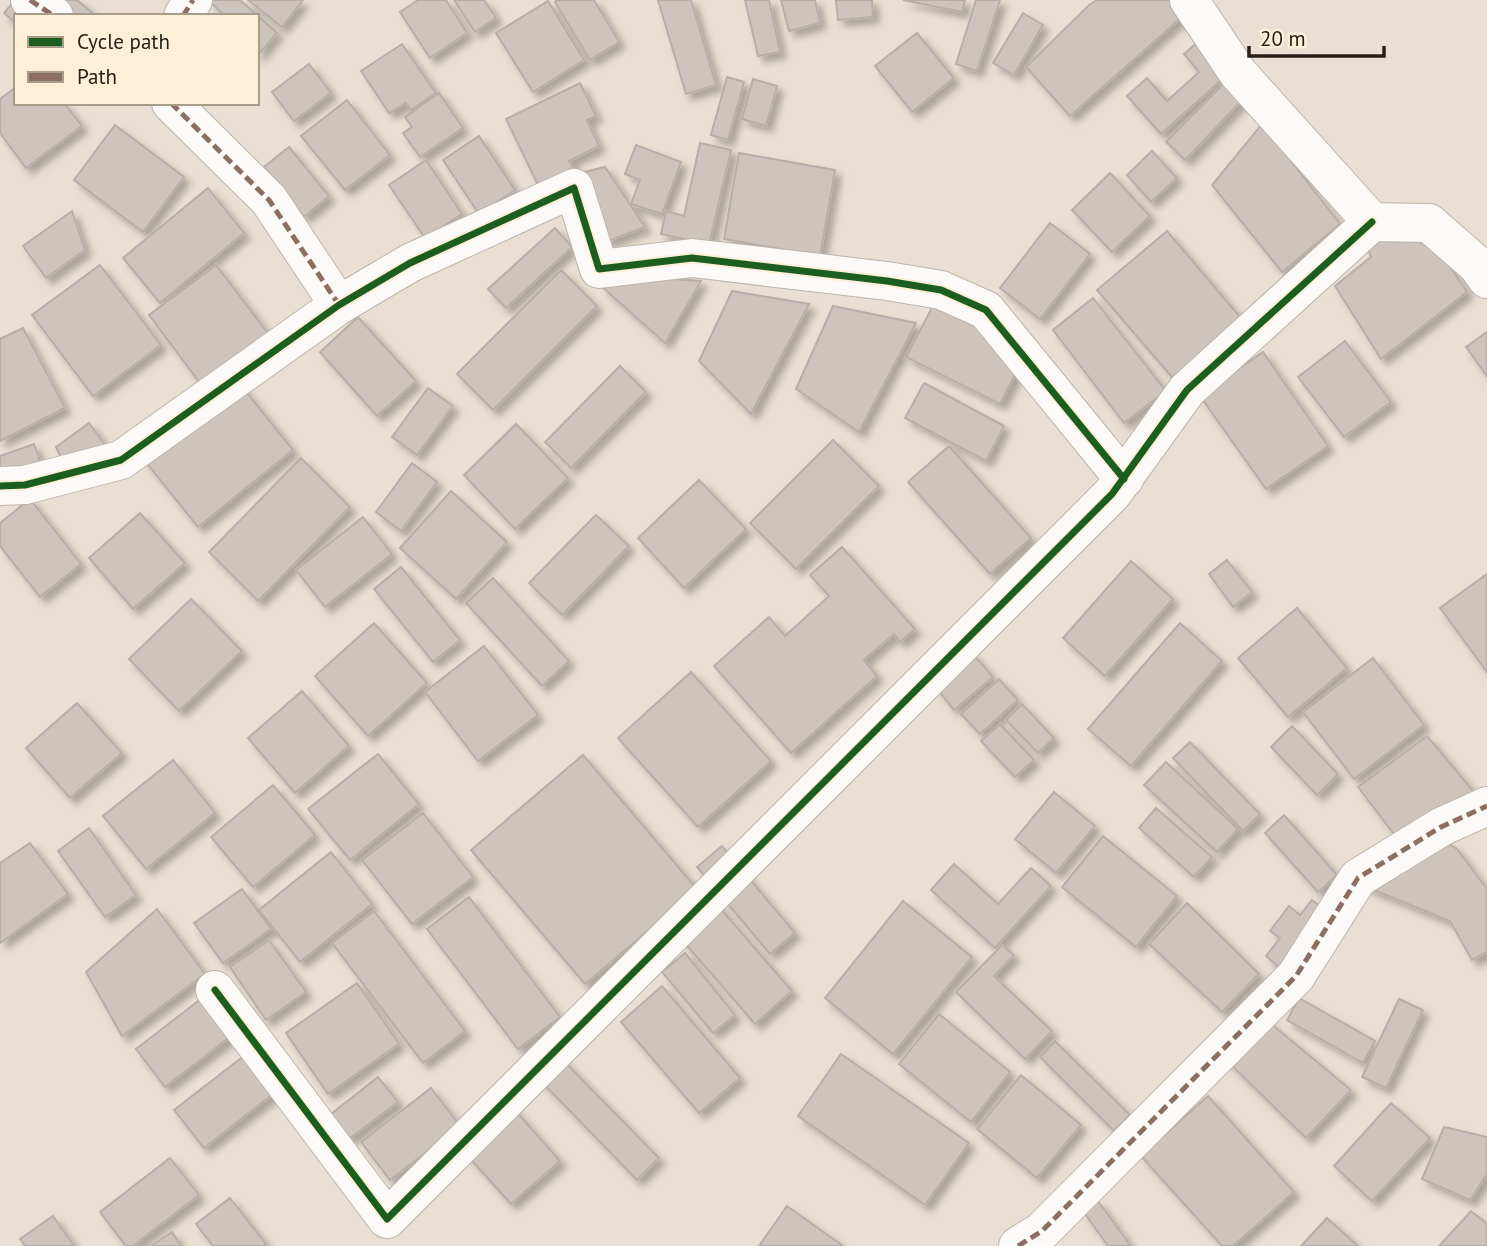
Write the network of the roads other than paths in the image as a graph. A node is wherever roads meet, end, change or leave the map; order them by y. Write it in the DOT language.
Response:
graph roads {
  1 [pos="30,0"];
  2 [pos="1189,0"];
  3 [pos="51,14"];
  4 [pos="173,105"];
  5 [pos="1372,222"];
  6 [pos="1487,279"];
  7 [pos="340,305"];
  8 [pos="1124,479"];
  9 [pos="0,486"];
  10 [pos="1487,806"];
  11 [pos="215,990"];
  12 [pos="1018,1246"];
  1 -- 3 [label="street"];
  2 -- 5 [label="street"];
  4 -- 7 [label="street"];
  5 -- 6 [label="street"];
  5 -- 8 [label="street"];
  7 -- 8 [label="street"];
  7 -- 9 [label="street"];
  8 -- 11 [label="street"];
  10 -- 12 [label="street"];
}
